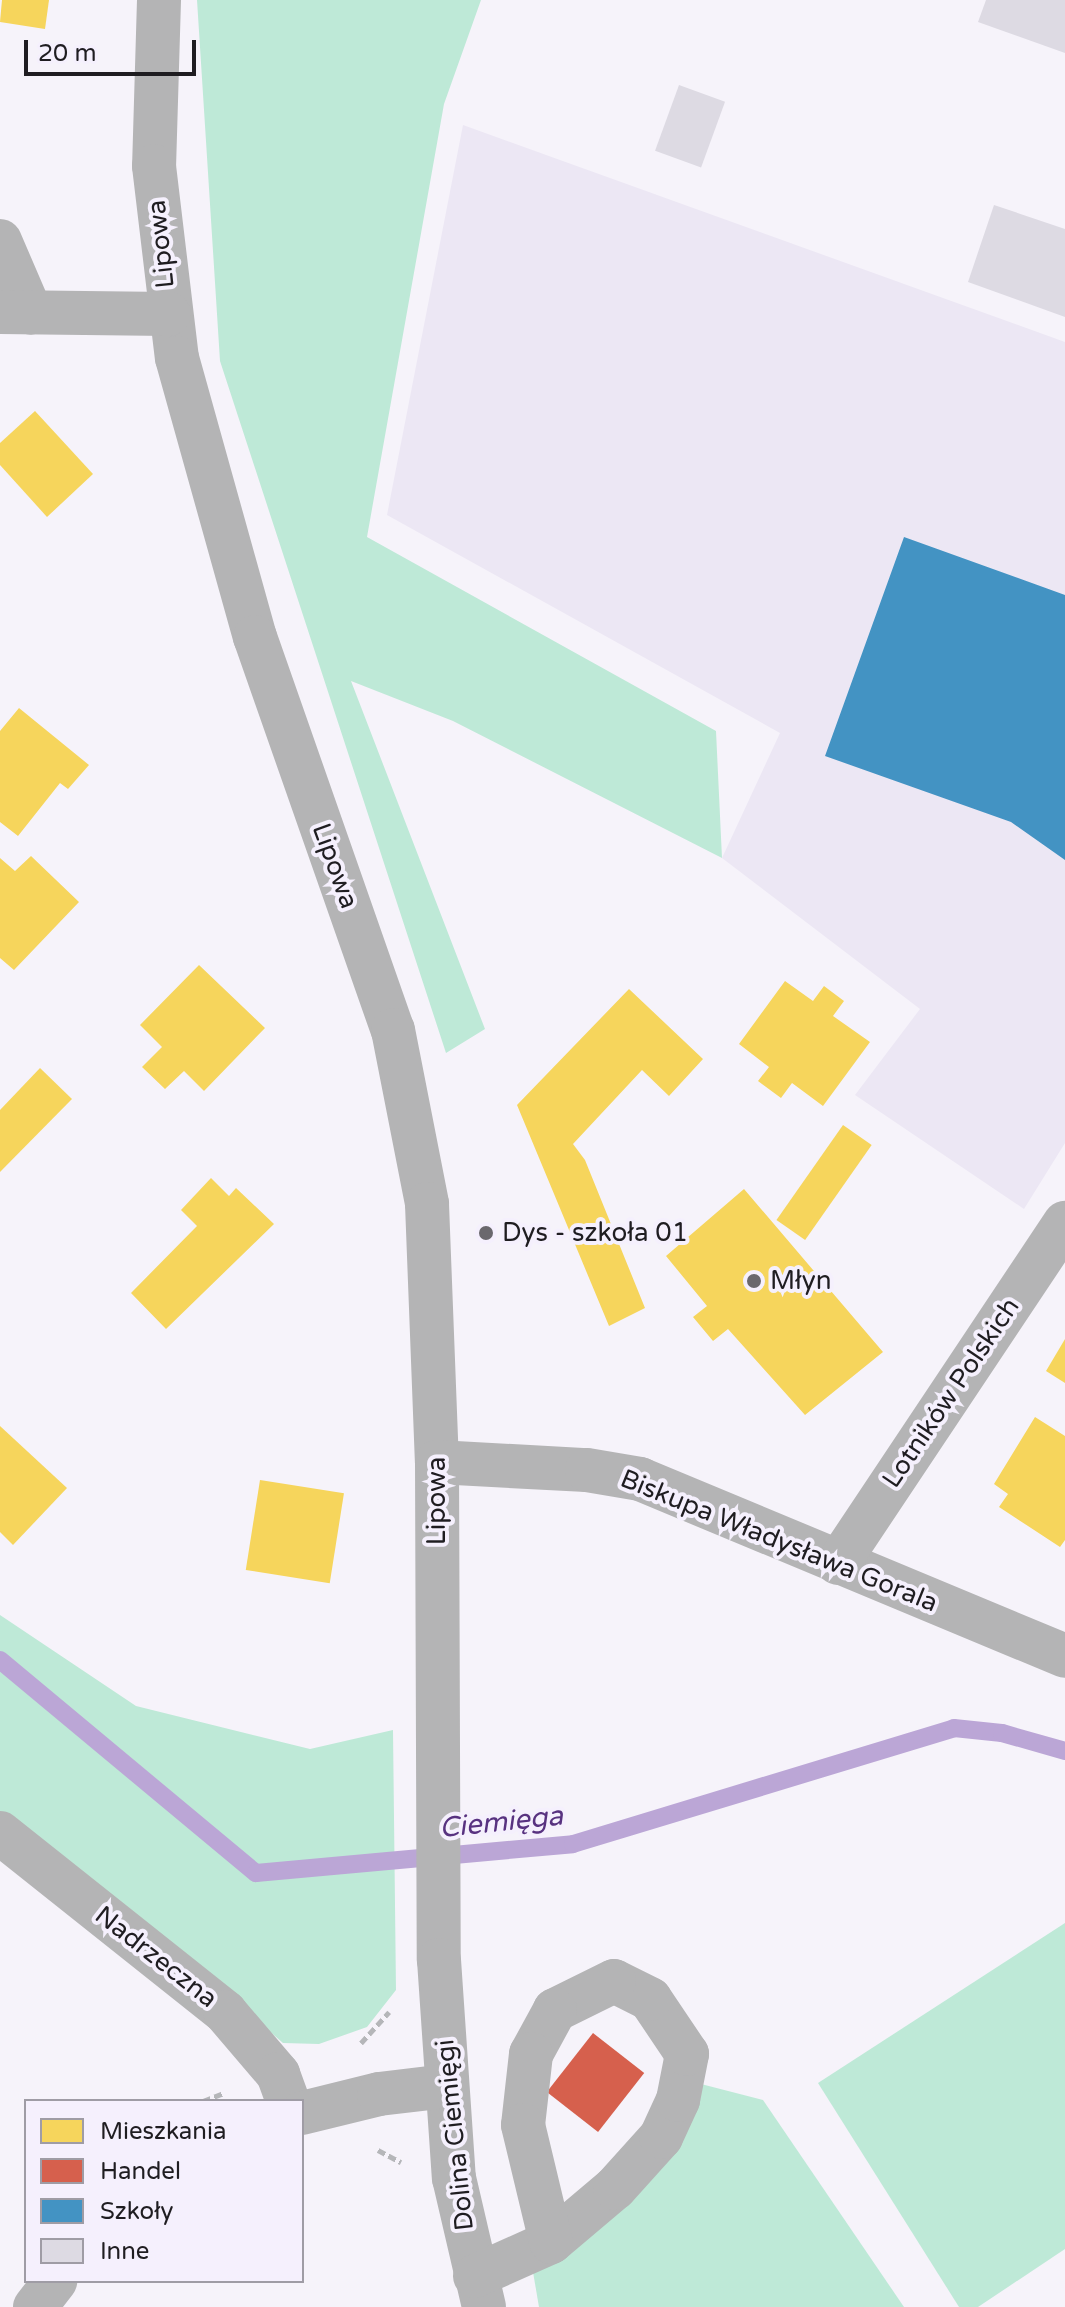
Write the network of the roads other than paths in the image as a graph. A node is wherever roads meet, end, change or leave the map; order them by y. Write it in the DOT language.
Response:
graph roads {
  1 [pos="159,0"];
  2 [pos="0,241"];
  3 [pos="15,312"];
  4 [pos="169,314"];
  5 [pos="1065,1223"];
  6 [pos="437,1462"];
  7 [pos="838,1563"];
  8 [pos="1065,1656"];
  9 [pos="0,1833"];
  10 [pos="439,1960"];
  11 [pos="446,2086"];
  12 [pos="283,2087"];
  13 [pos="304,2113"];
  14 [pos="551,2242"];
  15 [pos="53,2283"];
  16 [pos="480,2292"];
  17 [pos="35,2307"];
  1 -- 4 [label="street, Lipowa"];
  2 -- 3 [label="street"];
  3 -- 4 [label="street"];
  4 -- 6 [label="street, Lipowa"];
  5 -- 7 [label="street, Lotników Polskich"];
  6 -- 7 [label="street, Biskupa Władysława Gorala"];
  6 -- 10 [label="street, Lipowa"];
  7 -- 8 [label="street, Biskupa Władysława Gorala"];
  9 -- 12 [label="street, Nadrzeczna"];
  10 -- 11 [label="street, Dolina Ciemięgi"];
  11 -- 13 [label="street"];
  11 -- 16 [label="street, Dolina Ciemięgi"];
  14 -- 14 [label="street"];
  14 -- 16 [label="street"];
  15 -- 17 [label="street"];
}
